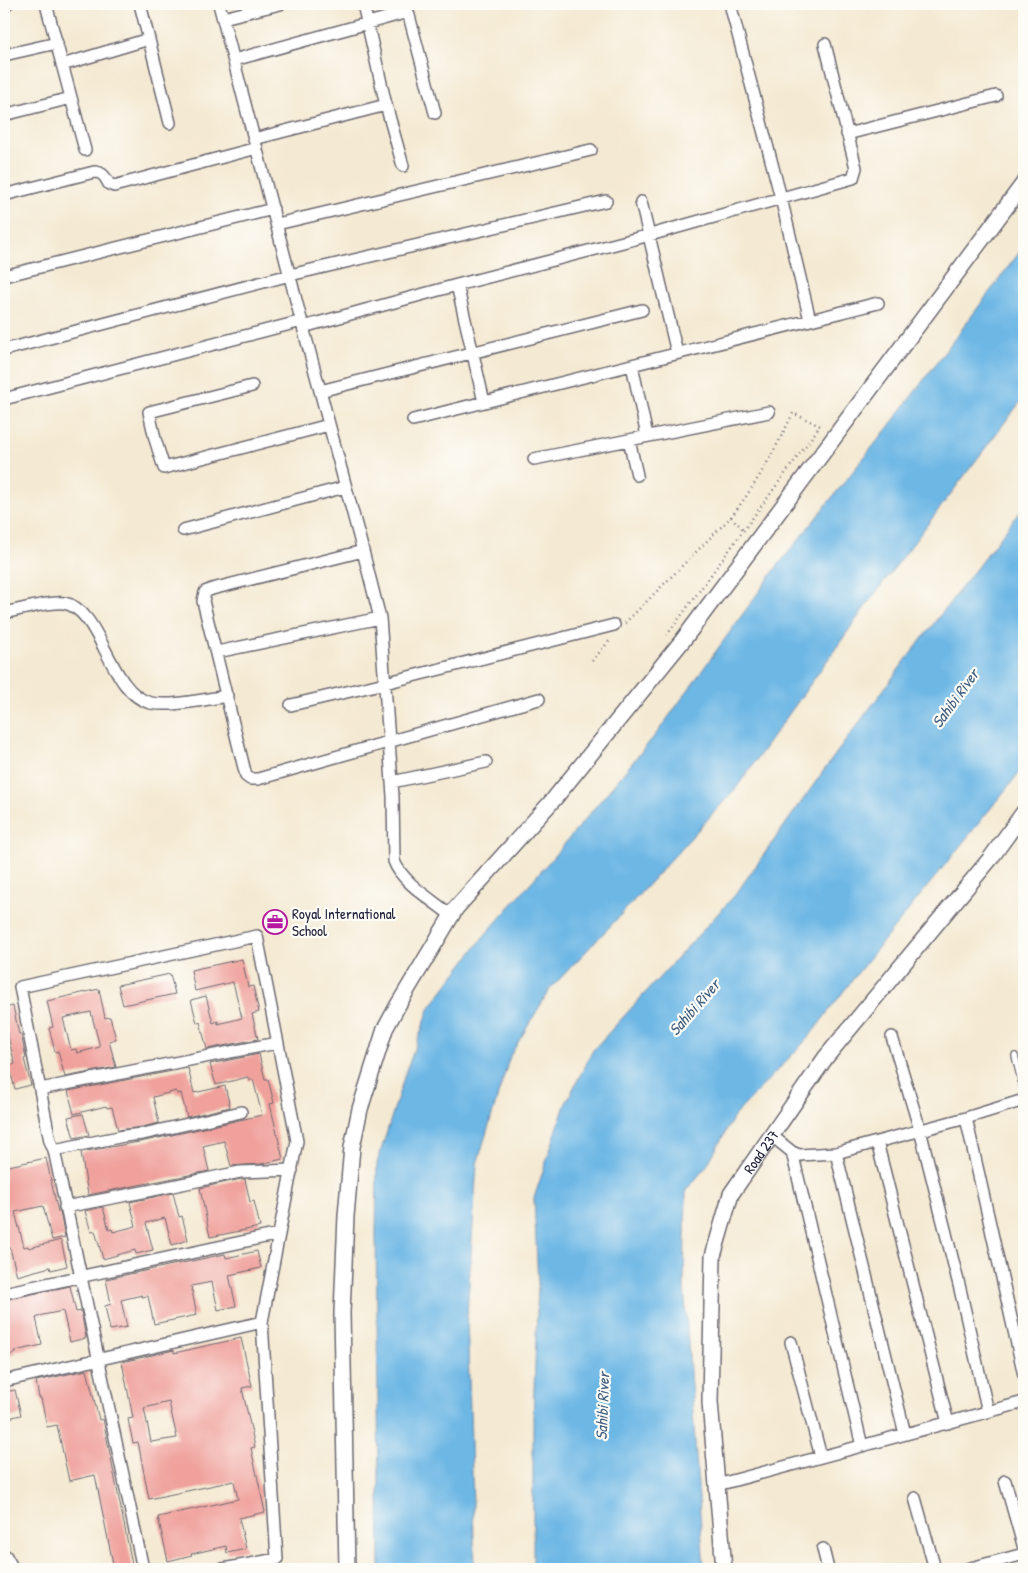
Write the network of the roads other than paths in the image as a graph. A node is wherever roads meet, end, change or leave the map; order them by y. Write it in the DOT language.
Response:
graph roads {
  1 [pos="46,4"];
  2 [pos="140,4"];
  3 [pos="219,4"];
  4 [pos="280,4"];
  5 [pos="363,4"];
  6 [pos="730,4"];
  7 [pos="222,18"];
  8 [pos="368,23"];
  9 [pos="149,39"];
  10 [pos="56,43"];
  11 [pos="825,44"];
  12 [pos="4,56"];
  13 [pos="234,60"];
  14 [pos="62,65"];
  15 [pos="996,96"];
  16 [pos="71,98"];
  17 [pos="386,105"];
  18 [pos="435,113"];
  19 [pos="4,115"];
  20 [pos="170,123"];
  21 [pos="847,134"];
  22 [pos="255,143"];
  23 [pos="85,150"];
  24 [pos="591,150"];
  25 [pos="403,166"];
  26 [pos="1024,183"];
  27 [pos="4,195"];
  28 [pos="781,198"];
  29 [pos="606,201"];
  30 [pos="641,202"];
  31 [pos="273,209"];
  32 [pos="276,224"];
  33 [pos="650,235"];
  34 [pos="290,275"];
  35 [pos="4,276"];
  36 [pos="457,285"];
  37 [pos="878,303"];
  38 [pos="642,310"];
  39 [pos="810,320"];
  40 [pos="302,324"];
  41 [pos="4,350"];
  42 [pos="473,352"];
  43 [pos="677,353"];
  44 [pos="632,365"];
  45 [pos="252,386"];
  46 [pos="320,391"];
  47 [pos="4,399"];
  48 [pos="484,402"];
  49 [pos="769,412"];
  50 [pos="413,420"];
  51 [pos="329,425"];
  52 [pos="647,436"];
  53 [pos="630,440"];
  54 [pos="534,459"];
  55 [pos="637,475"];
  56 [pos="345,487"];
  57 [pos="183,530"];
  58 [pos="364,551"];
  59 [pos="4,613"];
  60 [pos="380,618"];
  61 [pos="616,630"];
  62 [pos="217,652"];
  63 [pos="385,683"];
  64 [pos="227,696"];
  65 [pos="539,699"];
  66 [pos="291,705"];
  67 [pos="389,742"];
  68 [pos="486,762"];
  69 [pos="392,782"];
  70 [pos="1024,812"];
  71 [pos="452,916"];
  72 [pos="892,1037"];
  73 [pos="278,1043"];
  74 [pos="1015,1056"];
  75 [pos="40,1089"];
  76 [pos="1024,1100"];
  77 [pos="241,1112"];
  78 [pos="966,1118"];
  79 [pos="920,1130"];
  80 [pos="772,1135"];
  81 [pos="876,1142"];
  82 [pos="54,1150"];
  83 [pos="792,1152"];
  84 [pos="836,1152"];
  85 [pos="292,1170"];
  86 [pos="65,1207"];
  87 [pos="279,1234"];
  88 [pos="80,1276"];
  89 [pos="4,1293"];
  90 [pos="262,1322"];
  91 [pos="791,1342"];
  92 [pos="99,1360"];
  93 [pos="1024,1375"];
  94 [pos="4,1380"];
  95 [pos="1024,1402"];
  96 [pos="988,1412"];
  97 [pos="948,1423"];
  98 [pos="906,1434"];
  99 [pos="862,1446"];
  100 [pos="821,1457"];
  101 [pos="1005,1481"];
  102 [pos="717,1485"];
  103 [pos="915,1498"];
  104 [pos="1024,1548"];
  105 [pos="823,1549"];
  106 [pos="1024,1554"];
  107 [pos="4,1557"];
  108 [pos="11,1569"];
  109 [pos="143,1569"];
  110 [pos="223,1569"];
  111 [pos="346,1569"];
  112 [pos="724,1569"];
  113 [pos="828,1569"];
  114 [pos="935,1569"];
  115 [pos="967,1569"];
  1 -- 10 [label="street"];
  2 -- 9 [label="street"];
  3 -- 7 [label="street"];
  4 -- 7 [label="street"];
  5 -- 8 [label="street"];
  6 -- 28 [label="street"];
  7 -- 13 [label="street"];
  8 -- 13 [label="street"];
  8 -- 17 [label="street"];
  8 -- 18 [label="street"];
  9 -- 14 [label="street"];
  9 -- 20 [label="street"];
  10 -- 12 [label="street"];
  10 -- 14 [label="street"];
  11 -- 21 [label="street"];
  13 -- 22 [label="street"];
  14 -- 16 [label="street"];
  15 -- 21 [label="street"];
  16 -- 19 [label="street"];
  16 -- 23 [label="street"];
  17 -- 22 [label="street"];
  17 -- 25 [label="street"];
  21 -- 28 [label="street"];
  22 -- 27 [label="street"];
  22 -- 31 [label="street"];
  24 -- 32 [label="street"];
  26 -- 71 [label="street"];
  28 -- 33 [label="street"];
  28 -- 39 [label="street"];
  29 -- 34 [label="street"];
  30 -- 33 [label="street"];
  31 -- 32 [label="street"];
  31 -- 35 [label="street"];
  32 -- 34 [label="street"];
  33 -- 36 [label="street"];
  33 -- 43 [label="street"];
  34 -- 40 [label="street"];
  34 -- 41 [label="street"];
  36 -- 40 [label="street"];
  36 -- 42 [label="street"];
  37 -- 39 [label="street"];
  38 -- 42 [label="street"];
  39 -- 43 [label="street"];
  40 -- 46 [label="street"];
  40 -- 47 [label="street"];
  42 -- 46 [label="street"];
  42 -- 48 [label="street"];
  43 -- 44 [label="street"];
  44 -- 48 [label="street"];
  44 -- 52 [label="street"];
  45 -- 51 [label="street"];
  46 -- 51 [label="street"];
  48 -- 50 [label="street"];
  49 -- 52 [label="street"];
  51 -- 56 [label="street"];
  52 -- 53 [label="street"];
  53 -- 54 [label="street"];
  53 -- 55 [label="street"];
  56 -- 57 [label="street"];
  56 -- 58 [label="street"];
  58 -- 60 [label="street"];
  58 -- 62 [label="street"];
  59 -- 64 [label="street"];
  60 -- 62 [label="street"];
  60 -- 63 [label="street"];
  61 -- 63 [label="street"];
  62 -- 64 [label="street"];
  63 -- 66 [label="street"];
  63 -- 67 [label="street"];
  64 -- 67 [label="street"];
  65 -- 67 [label="street"];
  67 -- 69 [label="street"];
  68 -- 69 [label="street"];
  69 -- 71 [label="street"];
  70 -- 80 [label="street, Road 237"];
  71 -- 111 [label="street"];
  72 -- 79 [label="street"];
  73 -- 75 [label="street"];
  73 -- 75 [label="street"];
  73 -- 85 [label="street"];
  74 -- 76 [label="lane"];
  75 -- 82 [label="street"];
  76 -- 78 [label="street"];
  77 -- 82 [label="street"];
  78 -- 79 [label="street"];
  78 -- 93 [label="street"];
  79 -- 81 [label="street"];
  79 -- 96 [label="street"];
  80 -- 83 [label="street"];
  80 -- 102 [label="street, Road 237"];
  81 -- 84 [label="street"];
  81 -- 97 [label="street"];
  82 -- 86 [label="street"];
  83 -- 84 [label="street"];
  83 -- 99 [label="street"];
  84 -- 98 [label="street"];
  85 -- 86 [label="street"];
  85 -- 87 [label="street"];
  86 -- 88 [label="street"];
  87 -- 88 [label="street"];
  87 -- 90 [label="street"];
  88 -- 89 [label="street"];
  88 -- 92 [label="street"];
  90 -- 92 [label="street"];
  90 -- 110 [label="street"];
  91 -- 100 [label="street"];
  92 -- 94 [label="street"];
  92 -- 109 [label="street"];
  95 -- 96 [label="street"];
  96 -- 97 [label="street"];
  97 -- 98 [label="street"];
  98 -- 99 [label="street"];
  99 -- 100 [label="street"];
  100 -- 102 [label="street"];
  101 -- 104 [label="street"];
  102 -- 112 [label="street, Road 237"];
  103 -- 114 [label="street"];
  105 -- 113 [label="street"];
  106 -- 115 [label="street"];
  107 -- 108 [label="street"];
}
